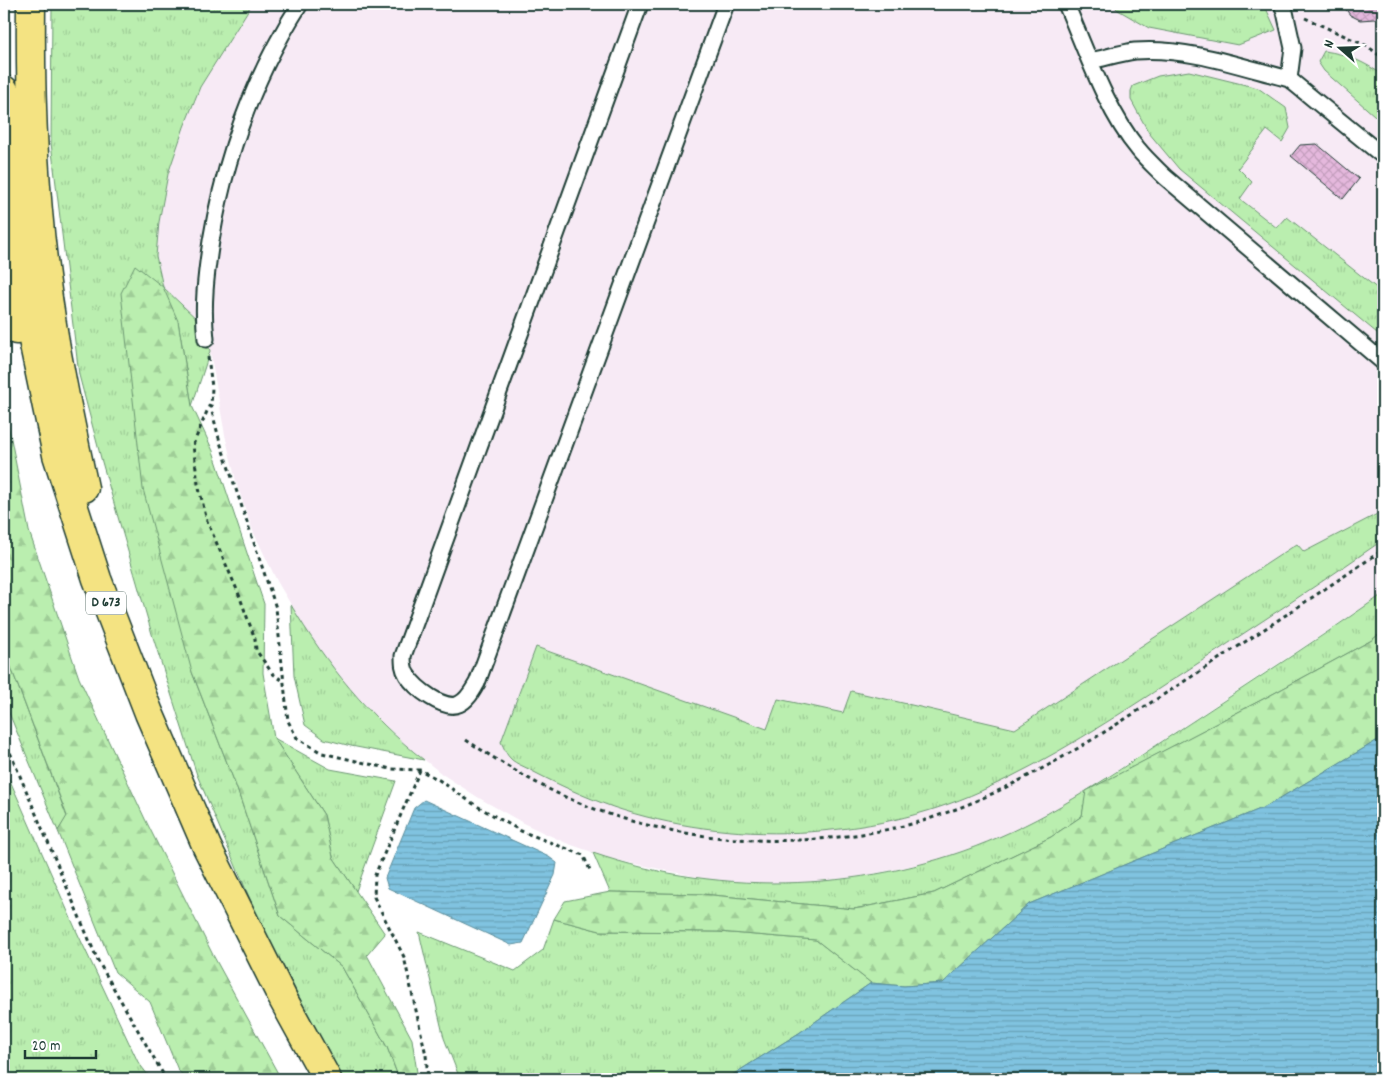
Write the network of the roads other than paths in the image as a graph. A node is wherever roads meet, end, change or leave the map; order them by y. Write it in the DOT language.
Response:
graph roads {
  1 [pos="31,4"];
  2 [pos="300,4"];
  3 [pos="640,4"];
  4 [pos="726,4"];
  5 [pos="1066,4"];
  6 [pos="1284,8"];
  7 [pos="1090,61"];
  8 [pos="1289,79"];
  9 [pos="4,90"];
  10 [pos="1383,156"];
  11 [pos="4,288"];
  12 [pos="206,339"];
  13 [pos="1383,362"];
  14 [pos="57,455"];
  15 [pos="97,579"];
  16 [pos="327,1079"];
  1 -- 15 [label="main road"];
  2 -- 12 [label="lane"];
  3 -- 4 [label="lane"];
  5 -- 7 [label="lane"];
  6 -- 8 [label="lane"];
  7 -- 8 [label="lane"];
  7 -- 13 [label="lane"];
  8 -- 10 [label="lane"];
  9 -- 14 [label="main road, D 673"];
  11 -- 14 [label="main road"];
  14 -- 15 [label="main road, D 673"];
  15 -- 16 [label="main road, D 673"];
}
